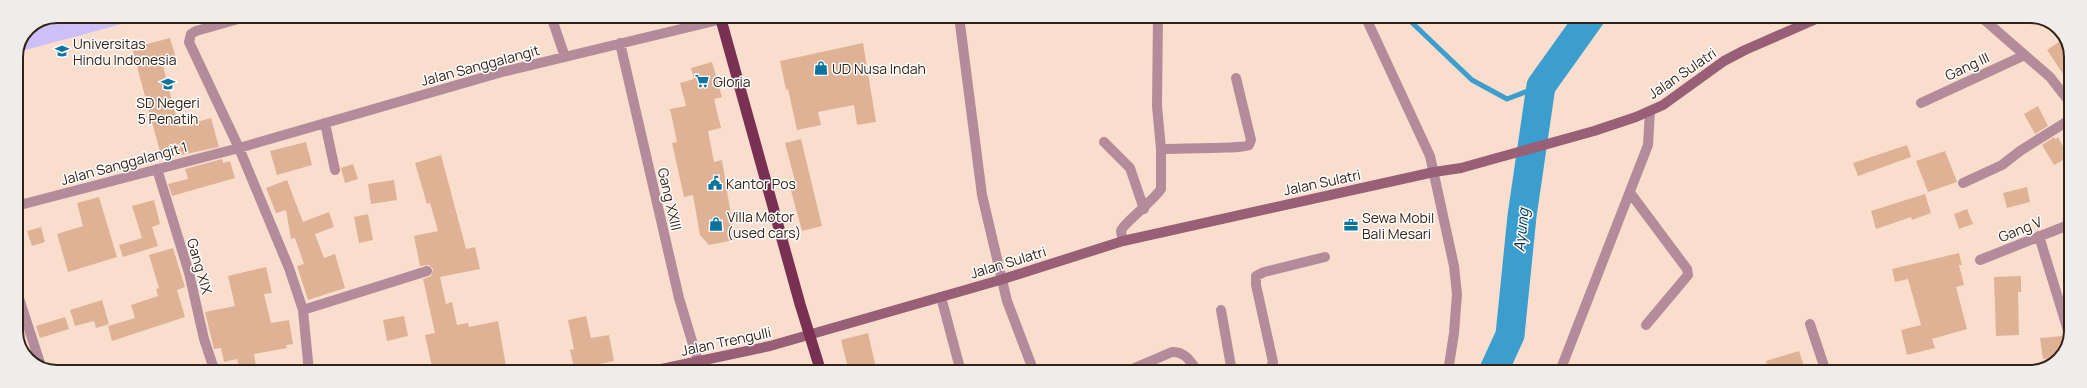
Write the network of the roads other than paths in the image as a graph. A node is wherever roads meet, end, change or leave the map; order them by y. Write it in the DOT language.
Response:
graph roads {
  1 [pos="224,23"];
  2 [pos="552,23"];
  3 [pos="702,23"];
  4 [pos="728,23"];
  5 [pos="960,23"];
  6 [pos="1158,23"];
  7 [pos="1368,23"];
  8 [pos="1807,23"];
  9 [pos="1988,23"];
  10 [pos="620,43"];
  11 [pos="2025,55"];
  12 [pos="564,57"];
  13 [pos="1236,78"];
  14 [pos="2064,95"];
  15 [pos="1921,103"];
  16 [pos="1650,111"];
  17 [pos="325,123"];
  18 [pos="2064,123"];
  19 [pos="1104,142"];
  20 [pos="239,148"];
  21 [pos="1161,149"];
  22 [pos="157,169"];
  23 [pos="334,170"];
  24 [pos="1434,172"];
  25 [pos="1963,183"];
  26 [pos="1631,194"];
  27 [pos="23,204"];
  28 [pos="1144,209"];
  29 [pos="2064,227"];
  30 [pos="2039,236"];
  31 [pos="1123,241"];
  32 [pos="1325,257"];
  33 [pos="1980,260"];
  34 [pos="427,271"];
  35 [pos="1000,280"];
  36 [pos="941,297"];
  37 [pos="303,310"];
  38 [pos="1221,310"];
  39 [pos="23,311"];
  40 [pos="2064,317"];
  41 [pos="1810,324"];
  42 [pos="1646,325"];
  43 [pos="810,334"];
  44 [pos="39,359"];
  45 [pos="698,361"];
  46 [pos="213,365"];
  47 [pos="308,365"];
  48 [pos="679,365"];
  49 [pos="819,365"];
  50 [pos="959,365"];
  51 [pos="1031,365"];
  52 [pos="1141,365"];
  53 [pos="1193,365"];
  54 [pos="1231,365"];
  55 [pos="1272,365"];
  56 [pos="1449,365"];
  57 [pos="1565,365"];
  58 [pos="1824,365"];
  1 -- 20 [label="street"];
  2 -- 12 [label="street"];
  3 -- 10 [label="street, Jalan Sanggalangit"];
  4 -- 43 [label="highway"];
  5 -- 35 [label="street"];
  6 -- 21 [label="street"];
  7 -- 24 [label="street"];
  8 -- 16 [label="main road, Jalan Sulatri"];
  9 -- 11 [label="street"];
  10 -- 12 [label="street, Jalan Sanggalangit"];
  10 -- 45 [label="street, Gang XXIII"];
  11 -- 14 [label="street"];
  11 -- 15 [label="street, Gang III"];
  12 -- 17 [label="street, Jalan Sanggalangit"];
  13 -- 21 [label="street"];
  16 -- 24 [label="main road, Jalan Sulatri"];
  16 -- 26 [label="street"];
  17 -- 20 [label="street, Jalan Sanggalangit"];
  17 -- 23 [label="street"];
  18 -- 25 [label="street"];
  19 -- 28 [label="street"];
  20 -- 22 [label="street, Jalan Sanggalangit 1"];
  20 -- 37 [label="street"];
  21 -- 28 [label="street"];
  22 -- 27 [label="street, Jalan Sanggalangit 1"];
  22 -- 46 [label="street, Gang XIX"];
  24 -- 31 [label="main road, Jalan Sulatri"];
  24 -- 56 [label="street"];
  26 -- 42 [label="street"];
  26 -- 57 [label="street"];
  28 -- 31 [label="street"];
  29 -- 30 [label="street, Gang V"];
  30 -- 33 [label="street, Gang V"];
  30 -- 40 [label="street"];
  31 -- 35 [label="main road, Jalan Sulatri"];
  32 -- 55 [label="street"];
  34 -- 37 [label="street"];
  35 -- 36 [label="main road, Jalan Sulatri"];
  35 -- 51 [label="street"];
  36 -- 43 [label="main road, Jalan Sulatri"];
  36 -- 50 [label="street"];
  37 -- 47 [label="street"];
  38 -- 54 [label="street"];
  39 -- 44 [label="street"];
  41 -- 58 [label="street"];
  43 -- 45 [label="main road, Jalan Trengulli"];
  43 -- 49 [label="highway"];
  45 -- 48 [label="main road, Jalan Trengulli"];
  52 -- 53 [label="street"];
}
